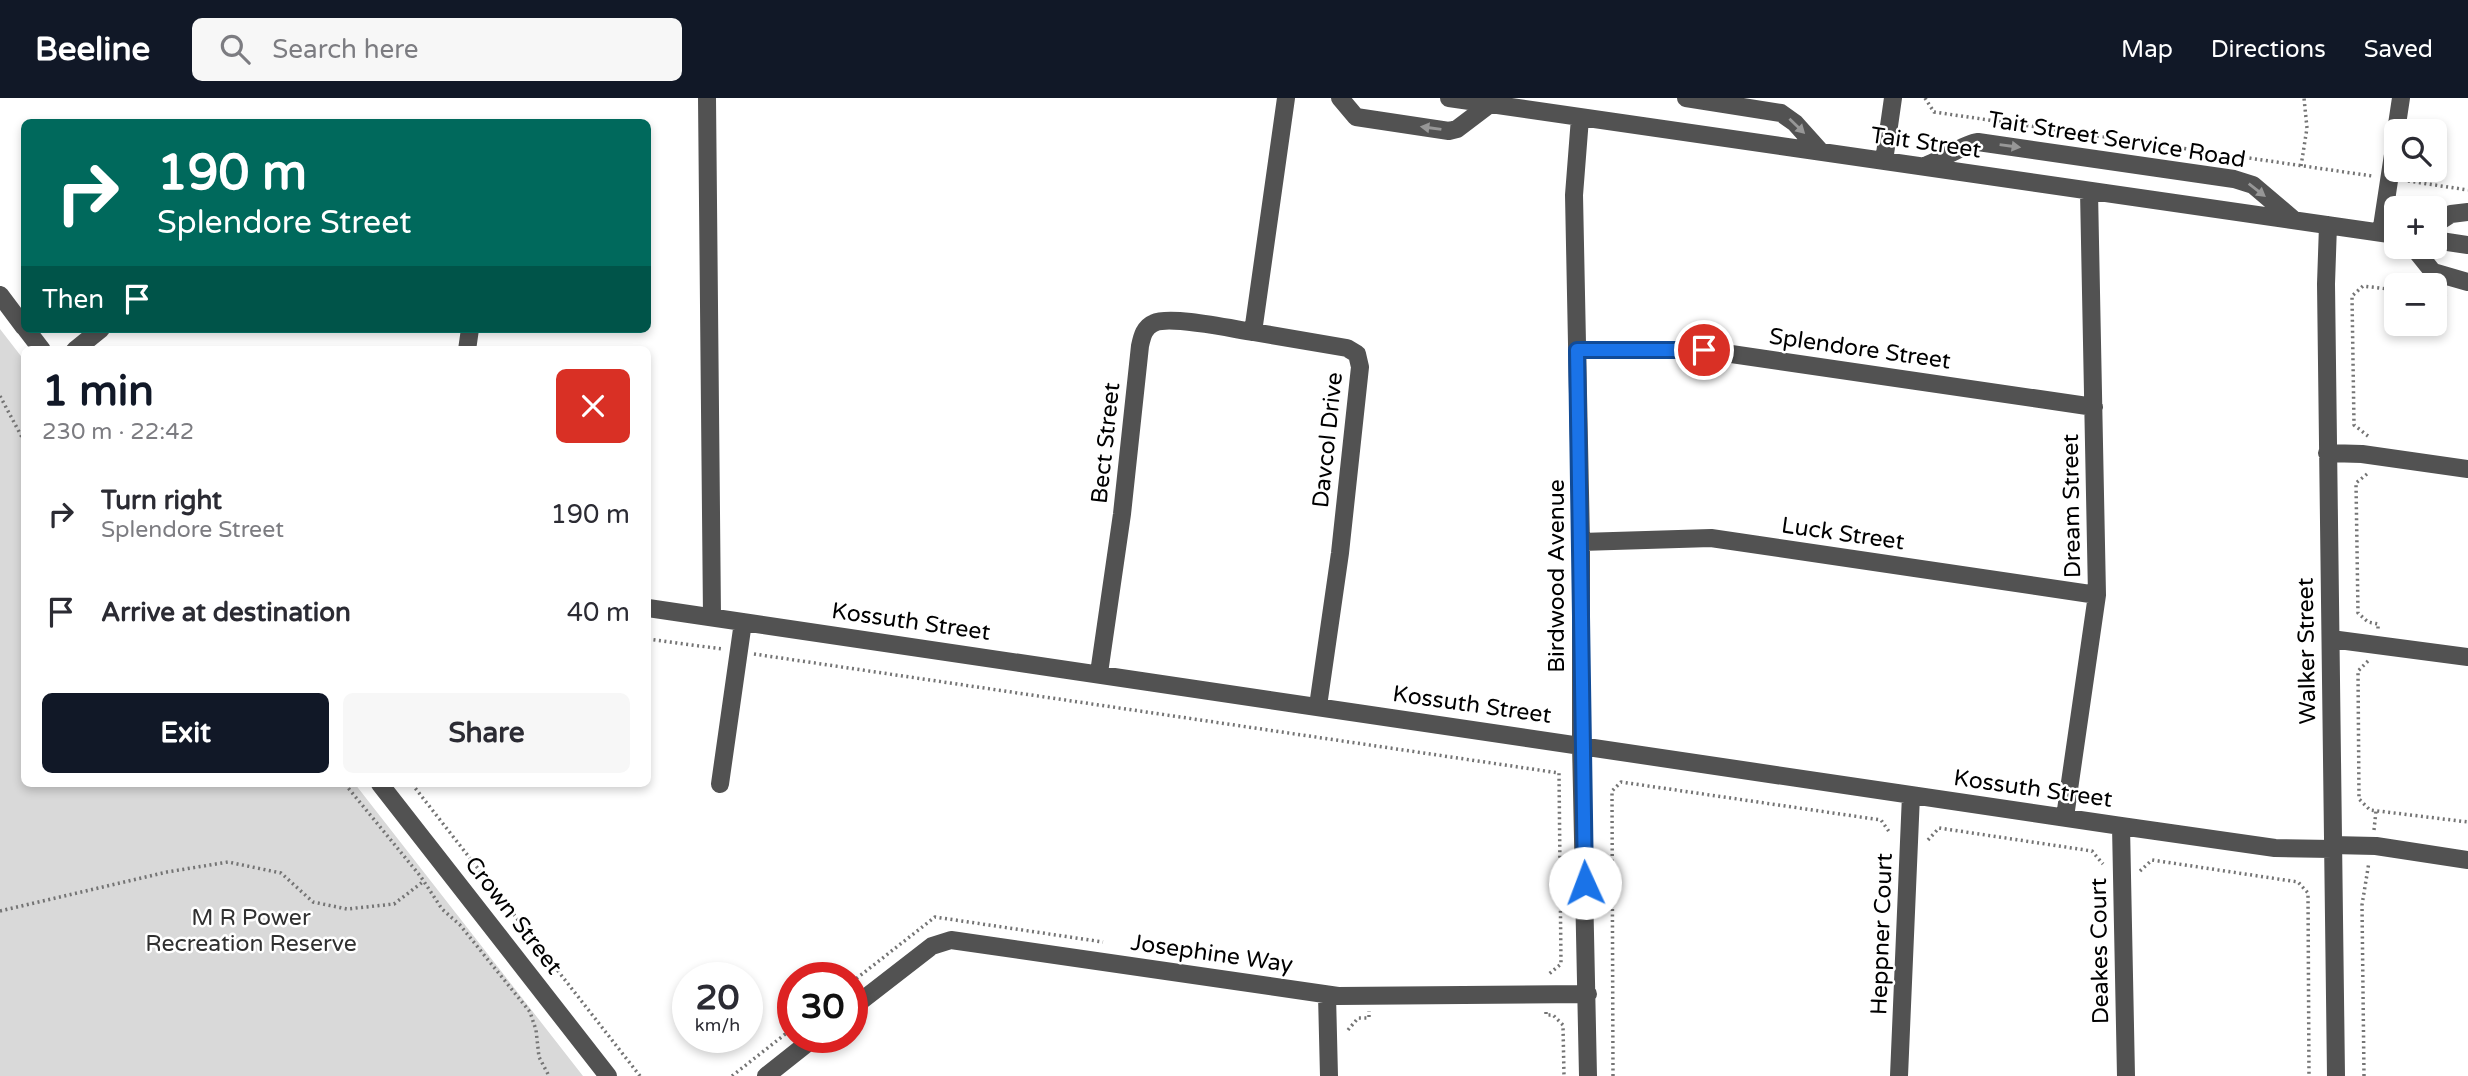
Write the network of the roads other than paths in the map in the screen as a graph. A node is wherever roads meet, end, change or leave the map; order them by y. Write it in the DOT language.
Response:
graph roads {
  1 [pos="707,98"];
  2 [pos="1286,98"];
  3 [pos="1340,98"];
  4 [pos="1448,98"];
  5 [pos="1686,98"];
  6 [pos="1892,98"];
  7 [pos="2401,98"];
  8 [pos="1490,104"];
  9 [pos="1580,117"];
  10 [pos="2398,119"];
  11 [pos="1821,152"];
  12 [pos="1884,161"];
  13 [pos="1924,167"];
  14 [pos="2089,191"];
  15 [pos="2468,212"];
  16 [pos="2447,217"];
  17 [pos="2295,220"];
  18 [pos="2328,225"];
  19 [pos="2384,233"];
  20 [pos="2447,242"];
  21 [pos="2468,245"];
  22 [pos="2423,259"];
  23 [pos="2468,282"];
  24 [pos="0,295"];
  25 [pos="21,323"];
  26 [pos="1253,332"];
  27 [pos="97,333"];
  28 [pos="80,346"];
  29 [pos="1577,350"];
  30 [pos="2094,407"];
  31 [pos="2328,453"];
  32 [pos="2468,469"];
  33 [pos="1581,542"];
  34 [pos="2097,595"];
  35 [pos="651,608"];
  36 [pos="712,617"];
  37 [pos="743,622"];
  38 [pos="2331,639"];
  39 [pos="2468,657"];
  40 [pos="1099,673"];
  41 [pos="1318,706"];
  42 [pos="1581,744"];
  43 [pos="720,784"];
  44 [pos="382,787"];
  45 [pos="1911,795"];
  46 [pos="2065,817"];
  47 [pos="2121,826"];
  48 [pos="2332,847"];
  49 [pos="2468,860"];
  50 [pos="1327,995"];
  51 [pos="1588,995"];
  52 [pos="868,996"];
  53 [pos="795,1053"];
  54 [pos="608,1076"];
  55 [pos="766,1076"];
  56 [pos="1329,1076"];
  57 [pos="1588,1076"];
  58 [pos="1899,1076"];
  59 [pos="2126,1076"];
  60 [pos="2336,1076"];
  1 -- 36 [label="street"];
  2 -- 26 [label="street"];
  8 -- 3 [label="street, one-way"];
  4 -- 8 [label="street, Tait Street"];
  5 -- 11 [label="street, one-way"];
  6 -- 12 [label="street"];
  7 -- 10 [label="street"];
  8 -- 9 [label="street, Tait Street"];
  9 -- 11 [label="street, Tait Street"];
  9 -- 29 [label="street, Birdwood Avenue"];
  11 -- 12 [label="street, Tait Street"];
  12 -- 13 [label="street, Tait Street"];
  13 -- 14 [label="street, Tait Street"];
  13 -- 17 [label="street, Tait Street Service Road, one-way"];
  14 -- 17 [label="street, Tait Street"];
  14 -- 30 [label="street, Dream Street"];
  15 -- 16 [label="street"];
  17 -- 18 [label="street, Tait Street"];
  18 -- 19 [label="street, Tait Street"];
  18 -- 31 [label="street, Walker Street"];
  20 -- 21 [label="street"];
  22 -- 23 [label="street"];
  24 -- 25 [label="street"];
  26 -- 40 [label="street, Bect Street"];
  26 -- 41 [label="street, Davcol Drive"];
  27 -- 28 [label="street"];
  29 -- 30 [label="street, Splendore Street"];
  29 -- 33 [label="street, Birdwood Avenue"];
  30 -- 34 [label="street, Dream Street"];
  31 -- 32 [label="street"];
  31 -- 38 [label="street, Walker Street"];
  33 -- 34 [label="street, Luck Street"];
  33 -- 42 [label="street, Birdwood Avenue"];
  34 -- 46 [label="street, Dream Street"];
  35 -- 36 [label="street, Kossuth Street"];
  36 -- 37 [label="street, Kossuth Street"];
  37 -- 40 [label="street, Kossuth Street"];
  37 -- 43 [label="street"];
  38 -- 39 [label="street"];
  38 -- 48 [label="street, Walker Street"];
  40 -- 41 [label="street, Kossuth Street"];
  41 -- 42 [label="street, Kossuth Street"];
  42 -- 45 [label="street, Kossuth Street"];
  42 -- 51 [label="street, Birdwood Avenue"];
  44 -- 54 [label="street, Crown Street"];
  45 -- 46 [label="street, Kossuth Street"];
  45 -- 58 [label="street, Heppner Court"];
  46 -- 47 [label="street, Kossuth Street"];
  47 -- 48 [label="street, Kossuth Street"];
  47 -- 59 [label="street, Deakes Court"];
  48 -- 49 [label="street, Kossuth Street"];
  48 -- 60 [label="street, Walker Street"];
  50 -- 51 [label="street, Josephine Way"];
  50 -- 52 [label="street, Josephine Way"];
  50 -- 56 [label="street"];
  51 -- 57 [label="street, Birdwood Avenue"];
  53 -- 55 [label="street"];
}
